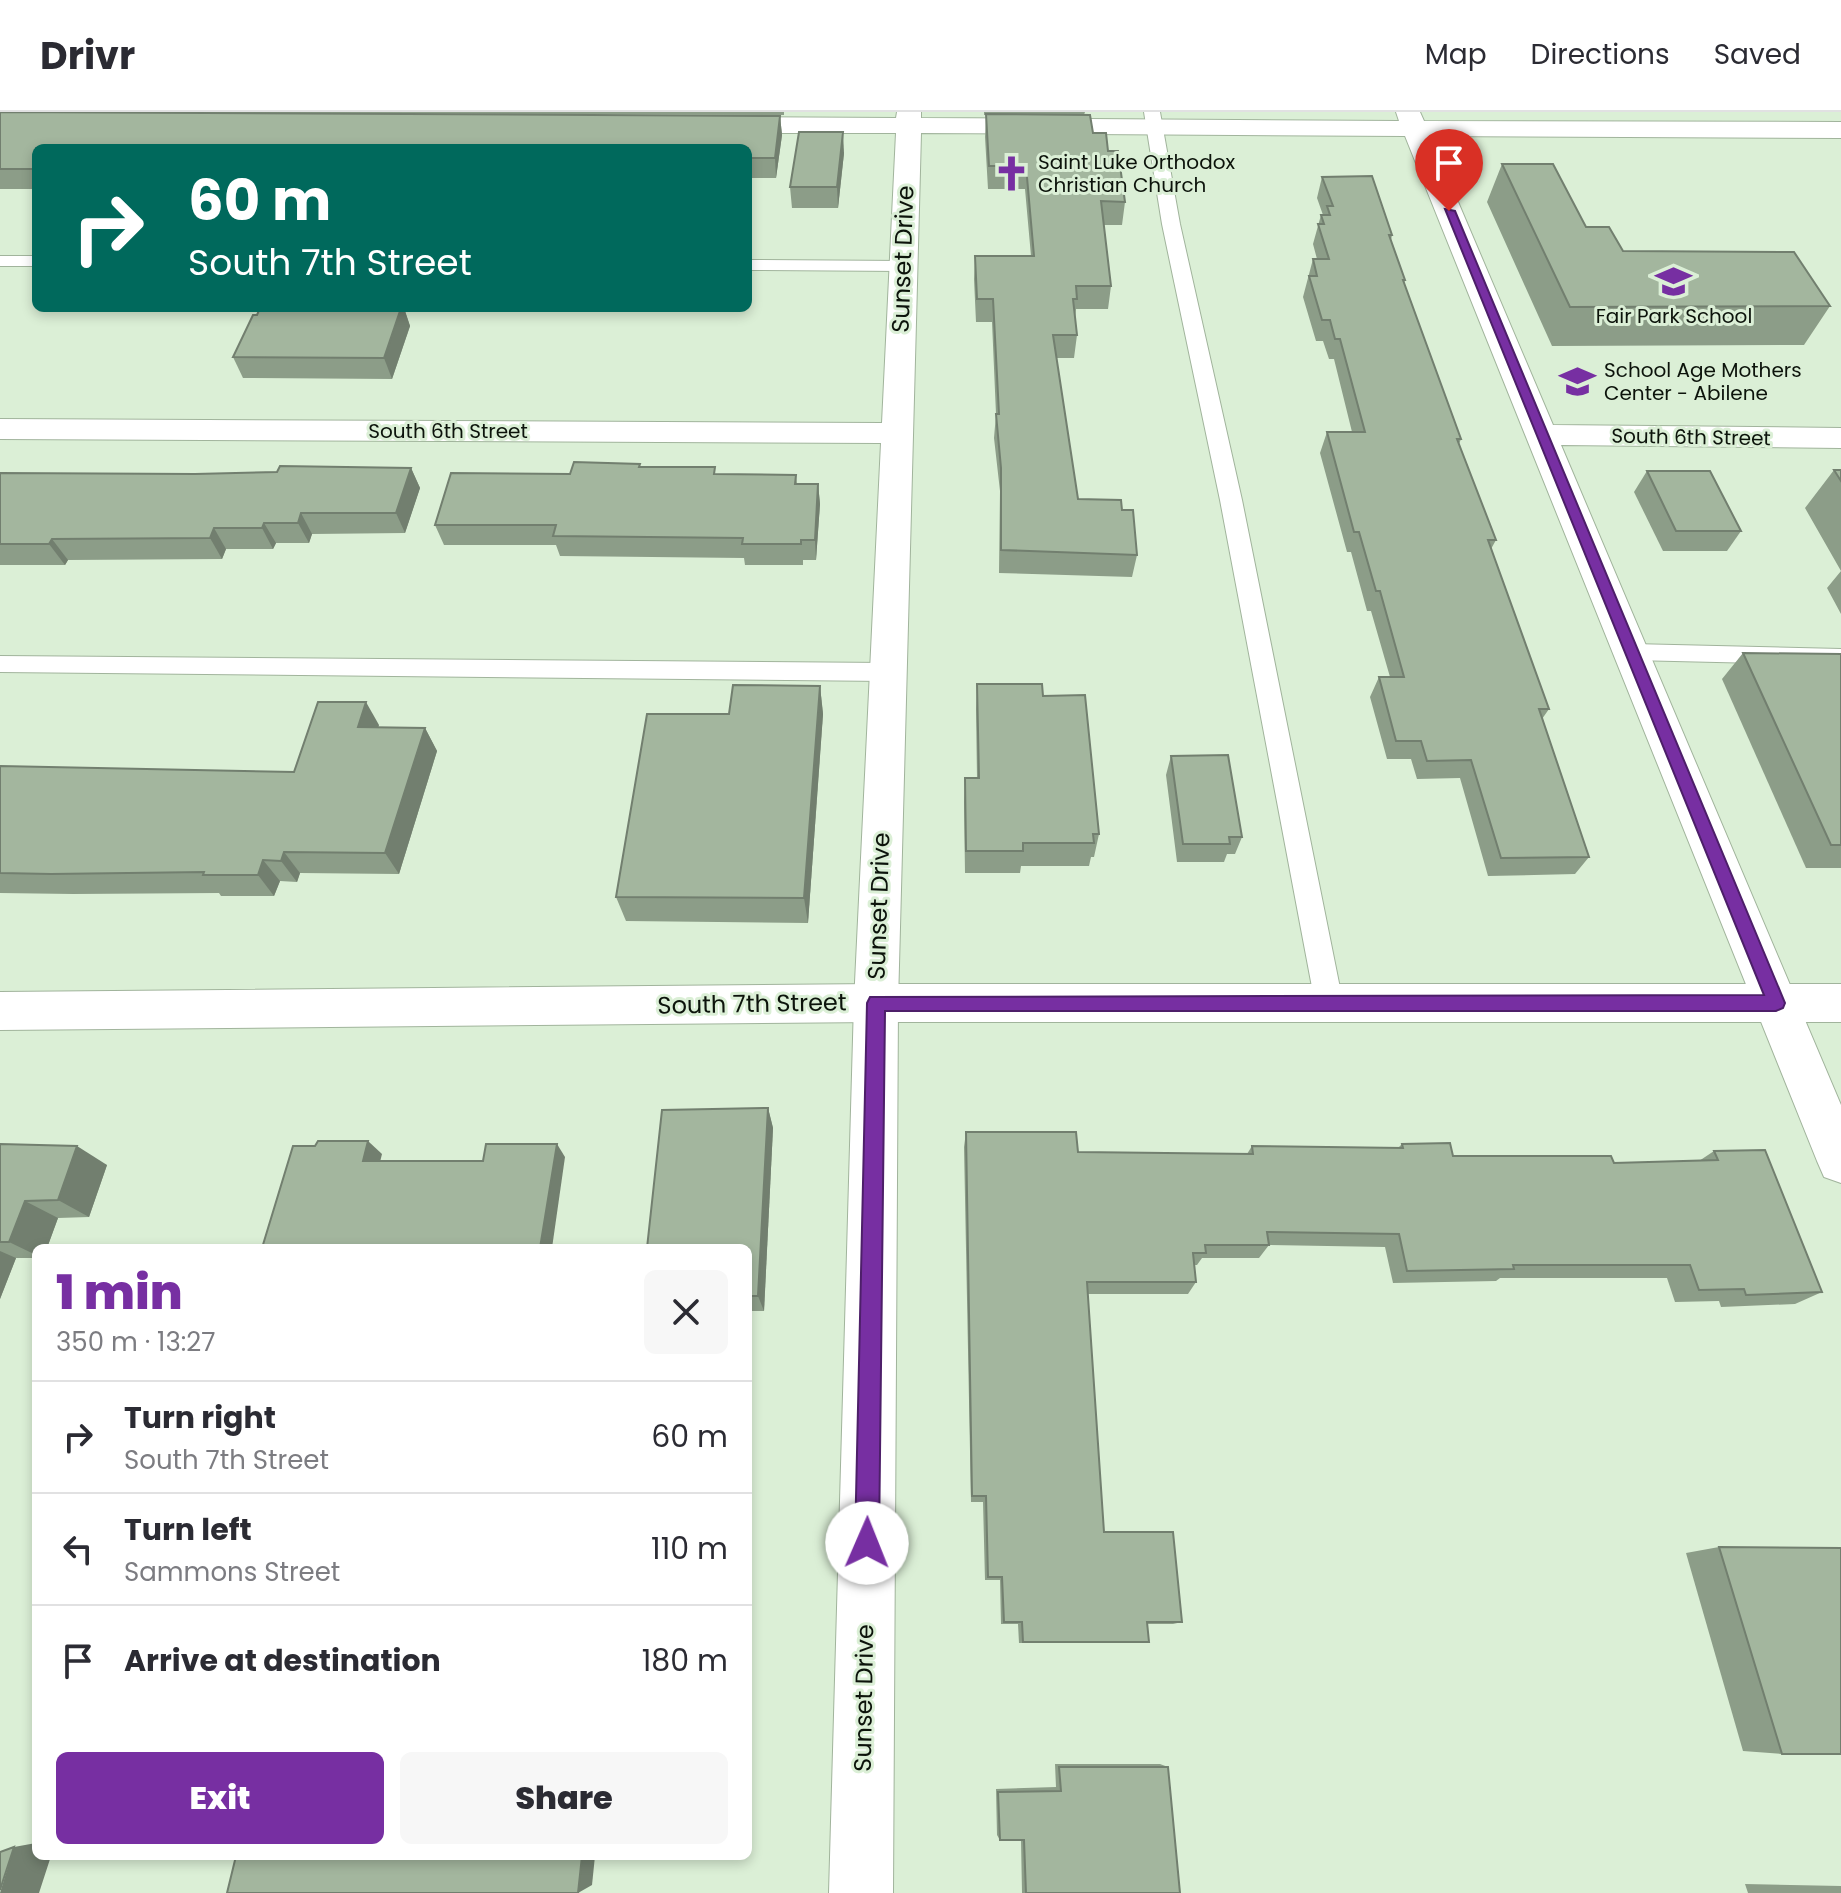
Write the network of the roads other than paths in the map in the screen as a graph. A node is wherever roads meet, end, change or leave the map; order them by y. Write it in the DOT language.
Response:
graph roads {
  1 [pos="909,119"];
  2 [pos="1154,119"];
  3 [pos="1411,120"];
  4 [pos="701,125"];
  5 [pos="1841,130"];
  6 [pos="0,261"];
  7 [pos="32,261"];
  8 [pos="752,265"];
  9 [pos="903,266"];
  10 [pos="0,429"];
  11 [pos="896,433"];
  12 [pos="1541,435"];
  13 [pos="1841,438"];
  14 [pos="1632,652"];
  15 [pos="1841,657"];
  16 [pos="0,664"];
  17 [pos="887,672"];
  18 [pos="876,1003"];
  19 [pos="1329,1003"];
  20 [pos="1776,1003"];
  21 [pos="1841,1003"];
  22 [pos="0,1011"];
  23 [pos="1841,1161"];
  24 [pos="861,1893"];
  1 -- 2 [label="street"];
  1 -- 4 [label="street"];
  1 -- 9 [label="street, Sunset Drive"];
  2 -- 3 [label="street"];
  2 -- 19 [label="lane"];
  3 -- 5 [label="street"];
  3 -- 12 [label="street"];
  6 -- 7 [label="lane"];
  8 -- 9 [label="lane"];
  9 -- 11 [label="street, Sunset Drive"];
  10 -- 11 [label="street, South 6th Street"];
  11 -- 17 [label="street, Sunset Drive"];
  12 -- 13 [label="street, South 6th Street"];
  12 -- 14 [label="street"];
  14 -- 15 [label="lane"];
  14 -- 20 [label="street"];
  16 -- 17 [label="lane"];
  17 -- 18 [label="street, Sunset Drive"];
  18 -- 19 [label="street, South 7th Street"];
  18 -- 22 [label="street, South 7th Street"];
  18 -- 24 [label="street, Sunset Drive"];
  19 -- 20 [label="street, South 7th Street"];
  20 -- 21 [label="street, South 7th Street"];
  20 -- 23 [label="street"];
}
